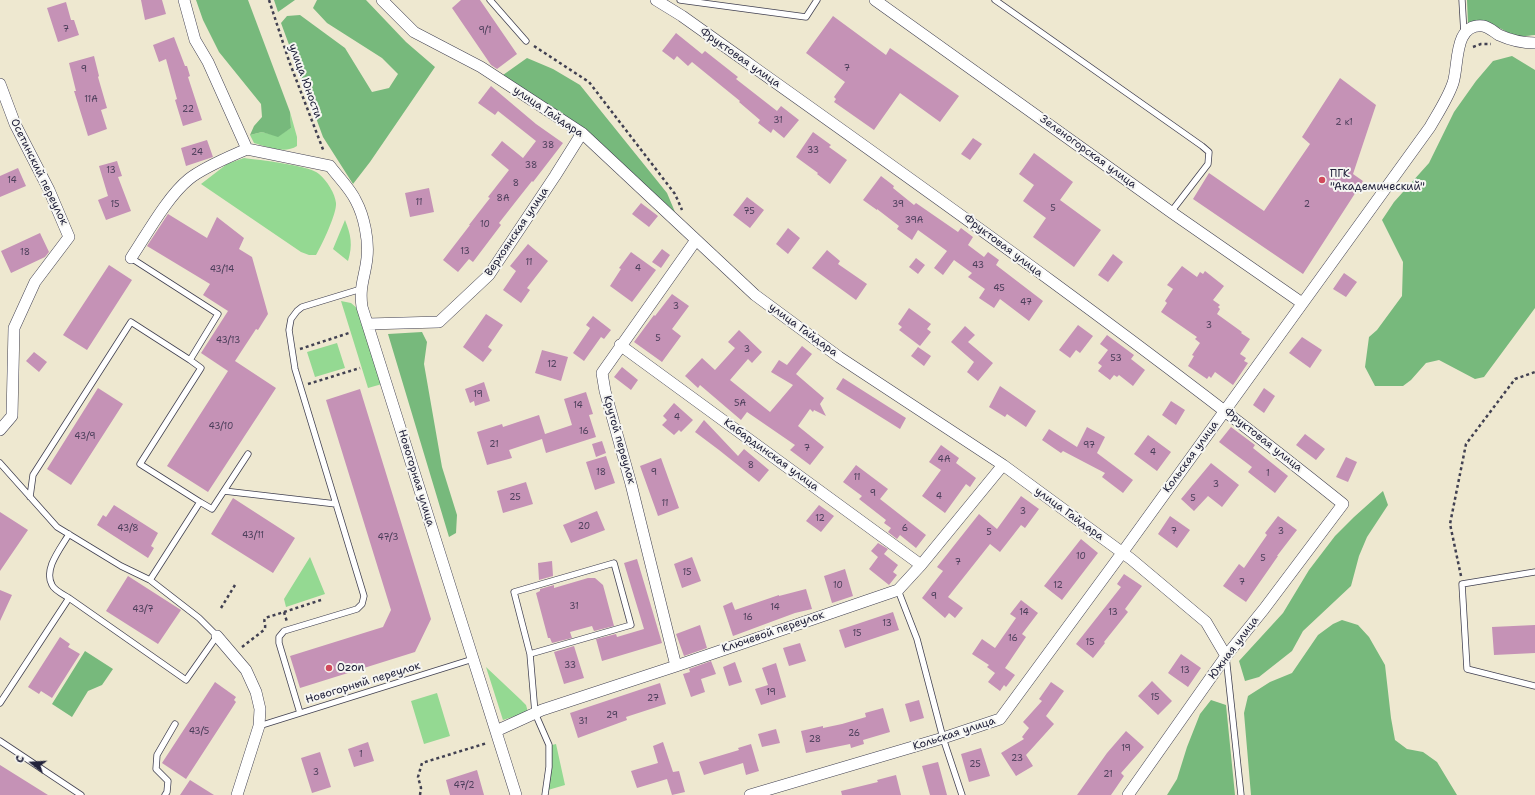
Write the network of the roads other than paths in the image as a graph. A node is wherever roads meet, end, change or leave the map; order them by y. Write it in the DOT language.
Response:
graph roads {
  1 [pos="184,0"];
  2 [pos="382,0"];
  3 [pos="490,0"];
  4 [pos="656,0"];
  5 [pos="680,0"];
  6 [pos="817,0"];
  7 [pos="875,0"];
  8 [pos="995,0"];
  9 [pos="1462,0"];
  10 [pos="1464,34"];
  11 [pos="526,41"];
  12 [pos="1535,44"];
  13 [pos="0,84"];
  14 [pos="582,133"];
  15 [pos="247,149"];
  16 [pos="1171,212"];
  17 [pos="696,240"];
  18 [pos="131,258"];
  19 [pos="361,289"];
  20 [pos="1302,303"];
  21 [pos="368,324"];
  22 [pos="620,345"];
  23 [pos="190,360"];
  24 [pos="1225,410"];
  25 [pos="0,430"];
  26 [pos="248,454"];
  27 [pos="0,463"];
  28 [pos="1003,465"];
  29 [pos="224,491"];
  30 [pos="30,497"];
  31 [pos="200,502"];
  32 [pos="336,504"];
  33 [pos="1343,504"];
  34 [pos="69,534"];
  35 [pos="1122,553"];
  36 [pos="921,565"];
  37 [pos="1535,572"];
  38 [pos="150,580"];
  39 [pos="898,590"];
  40 [pos="69,598"];
  41 [pos="216,636"];
  42 [pos="530,654"];
  43 [pos="1226,656"];
  44 [pos="473,659"];
  45 [pos="676,666"];
  46 [pos="1535,686"];
  47 [pos="0,703"];
  48 [pos="300,713"];
  49 [pos="535,713"];
  50 [pos="176,724"];
  51 [pos="259,726"];
  52 [pos="494,736"];
  53 [pos="943,738"];
  54 [pos="0,741"];
  55 [pos="81,795"];
  56 [pos="166,795"];
  57 [pos="237,795"];
  58 [pos="516,795"];
  59 [pos="545,795"];
  60 [pos="750,795"];
  61 [pos="962,795"];
  62 [pos="1128,795"];
  63 [pos="1241,795"];
  1 -- 15 [label="street"];
  2 -- 14 [label="street, улица Гайдара"];
  3 -- 11 [label="lane"];
  4 -- 24 [label="street, Фруктовая улица"];
  5 -- 6 [label="lane"];
  7 -- 16 [label="street, Зеленогорская улица"];
  8 -- 16 [label="lane"];
  9 -- 10 [label="lane"];
  10 -- 12 [label="street"];
  10 -- 20 [label="street, Кольская улица"];
  13 -- 25 [label="street, Осетинский переулок"];
  14 -- 17 [label="street, улица Гайдара"];
  14 -- 21 [label="street, Верхоянская улица"];
  15 -- 18 [label="street"];
  15 -- 19 [label="street, Новогорная улица"];
  16 -- 20 [label="street, Зеленогорская улица"];
  17 -- 22 [label="street, Крутой переулок"];
  17 -- 28 [label="street, улица Гайдара"];
  18 -- 23 [label="lane"];
  19 -- 21 [label="street, Новогорная улица"];
  19 -- 32 [label="lane"];
  20 -- 24 [label="street, Кольская улица"];
  21 -- 44 [label="street, Новогорная улица"];
  22 -- 36 [label="street, Кабардинская улица"];
  22 -- 45 [label="street, Крутой переулок"];
  23 -- 30 [label="lane"];
  23 -- 31 [label="lane"];
  24 -- 33 [label="street, Фруктовая улица"];
  24 -- 35 [label="street, Кольская улица"];
  26 -- 29 [label="lane"];
  27 -- 30 [label="lane"];
  28 -- 35 [label="street, улица Гайдара"];
  28 -- 36 [label="street, Ключевой переулок"];
  29 -- 31 [label="lane"];
  29 -- 32 [label="lane"];
  30 -- 34 [label="lane"];
  31 -- 38 [label="lane"];
  32 -- 48 [label="lane"];
  33 -- 43 [label="street, Южная улица"];
  34 -- 38 [label="lane"];
  34 -- 40 [label="lane"];
  35 -- 43 [label="street, улица Гайдара"];
  35 -- 53 [label="street, Кольская улица"];
  36 -- 39 [label="street, Ключевой переулок"];
  37 -- 46 [label="lane"];
  38 -- 41 [label="lane"];
  39 -- 45 [label="street, Ключевой переулок"];
  39 -- 53 [label="lane"];
  40 -- 41 [label="lane"];
  40 -- 47 [label="lane"];
  41 -- 51 [label="street"];
  42 -- 42 [label="lane"];
  42 -- 49 [label="lane"];
  43 -- 62 [label="street, Южная улица"];
  43 -- 63 [label="lane"];
  44 -- 48 [label="lane, Новогорный переулок"];
  44 -- 52 [label="street, Новогорная улица"];
  45 -- 49 [label="street, Ключевой переулок"];
  48 -- 51 [label="lane, Новогорный переулок"];
  49 -- 52 [label="street, Ключевой переулок"];
  49 -- 59 [label="lane"];
  50 -- 56 [label="lane"];
  51 -- 57 [label="street"];
  52 -- 58 [label="street, Новогорная улица"];
  53 -- 60 [label="street, Кольская улица"];
  53 -- 61 [label="lane"];
  54 -- 55 [label="lane"];
}
